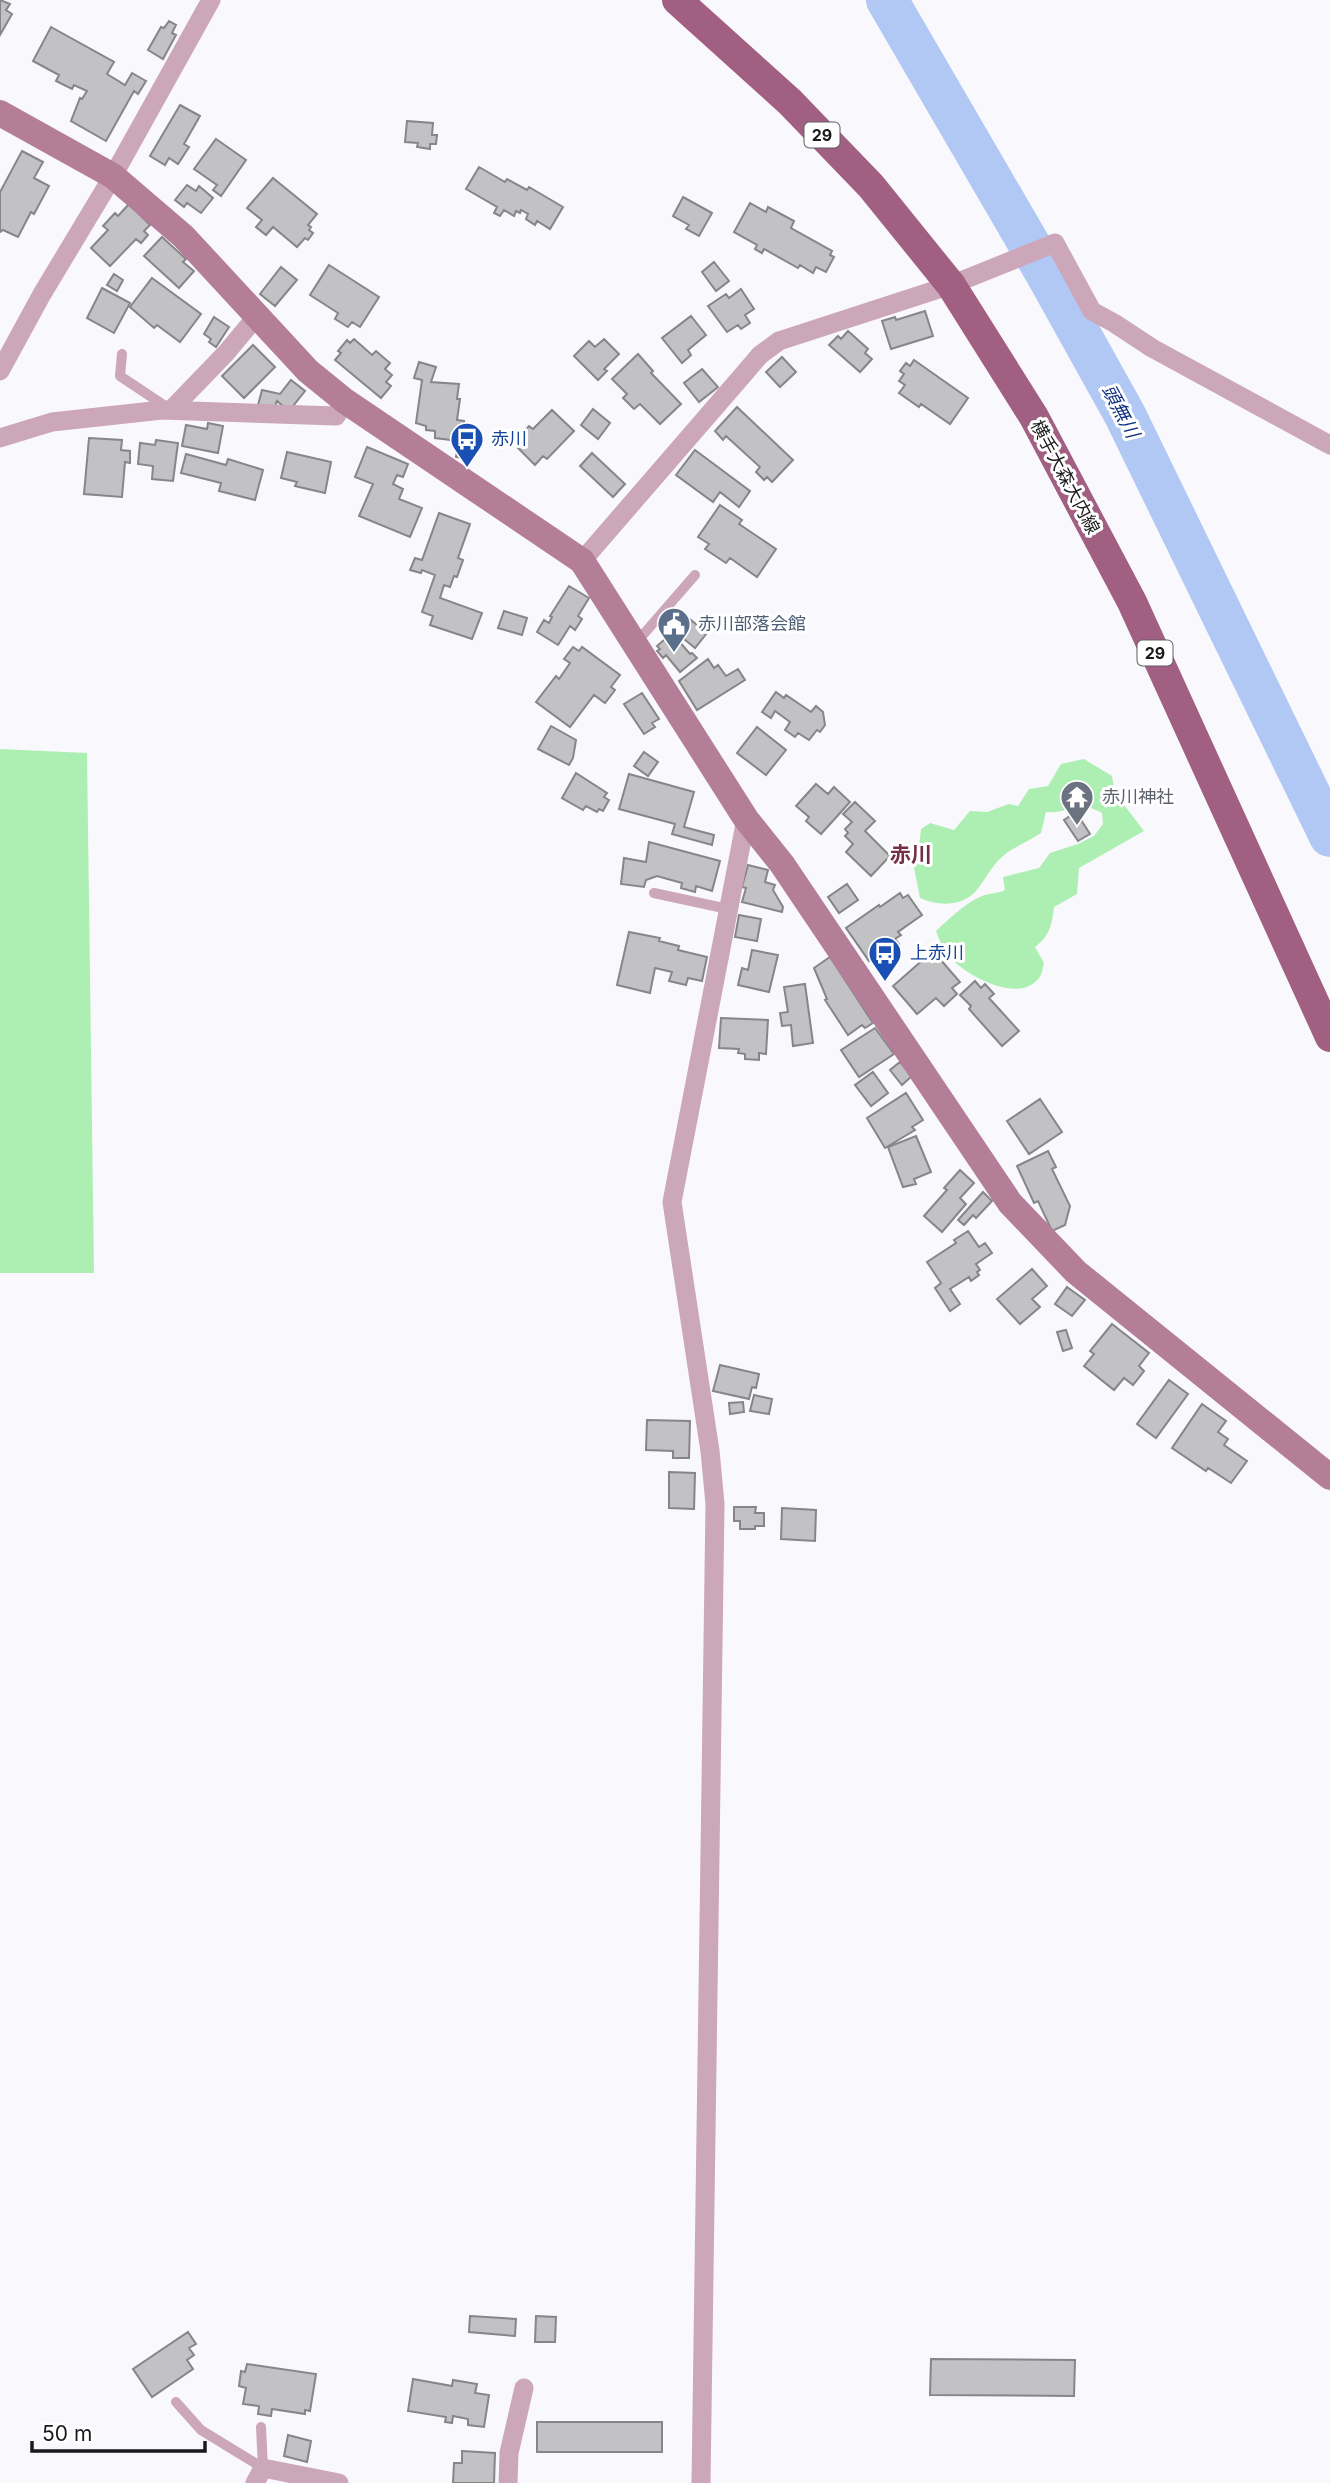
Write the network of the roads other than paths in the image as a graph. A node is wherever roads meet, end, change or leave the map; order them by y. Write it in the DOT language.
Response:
graph roads {
  1 [pos="211,0"];
  2 [pos="677,0"];
  3 [pos="0,113"];
  4 [pos="113,176"];
  5 [pos="951,285"];
  6 [pos="256,317"];
  7 [pos="122,354"];
  8 [pos="0,371"];
  9 [pos="345,401"];
  10 [pos="171,410"];
  11 [pos="0,438"];
  12 [pos="1330,445"];
  13 [pos="582,561"];
  14 [pos="695,575"];
  15 [pos="635,644"];
  16 [pos="746,819"];
  17 [pos="654,893"];
  18 [pos="728,909"];
  19 [pos="1330,1037"];
  20 [pos="1330,1478"];
  21 [pos="524,2388"];
  22 [pos="176,2402"];
  23 [pos="261,2427"];
  24 [pos="259,2476"];
  25 [pos="339,2483"];
  26 [pos="508,2483"];
  27 [pos="701,2483"];
  1 -- 4 [label="street"];
  2 -- 5 [label="main road, 横手大森大内線 / 29"];
  3 -- 4 [label="street"];
  4 -- 6 [label="street"];
  4 -- 8 [label="street"];
  5 -- 12 [label="street"];
  5 -- 13 [label="street"];
  5 -- 19 [label="main road, 横手大森大内線 / 29"];
  6 -- 9 [label="street"];
  6 -- 10 [label="street"];
  7 -- 10 [label="lane"];
  9 -- 10 [label="street"];
  9 -- 13 [label="street"];
  10 -- 11 [label="street"];
  13 -- 15 [label="street"];
  14 -- 15 [label="lane"];
  15 -- 16 [label="street"];
  16 -- 18 [label="street"];
  16 -- 20 [label="street"];
  17 -- 18 [label="lane"];
  18 -- 27 [label="street"];
  21 -- 26 [label="street"];
  22 -- 24 [label="lane"];
  23 -- 24 [label="lane"];
  24 -- 25 [label="street"];
}
